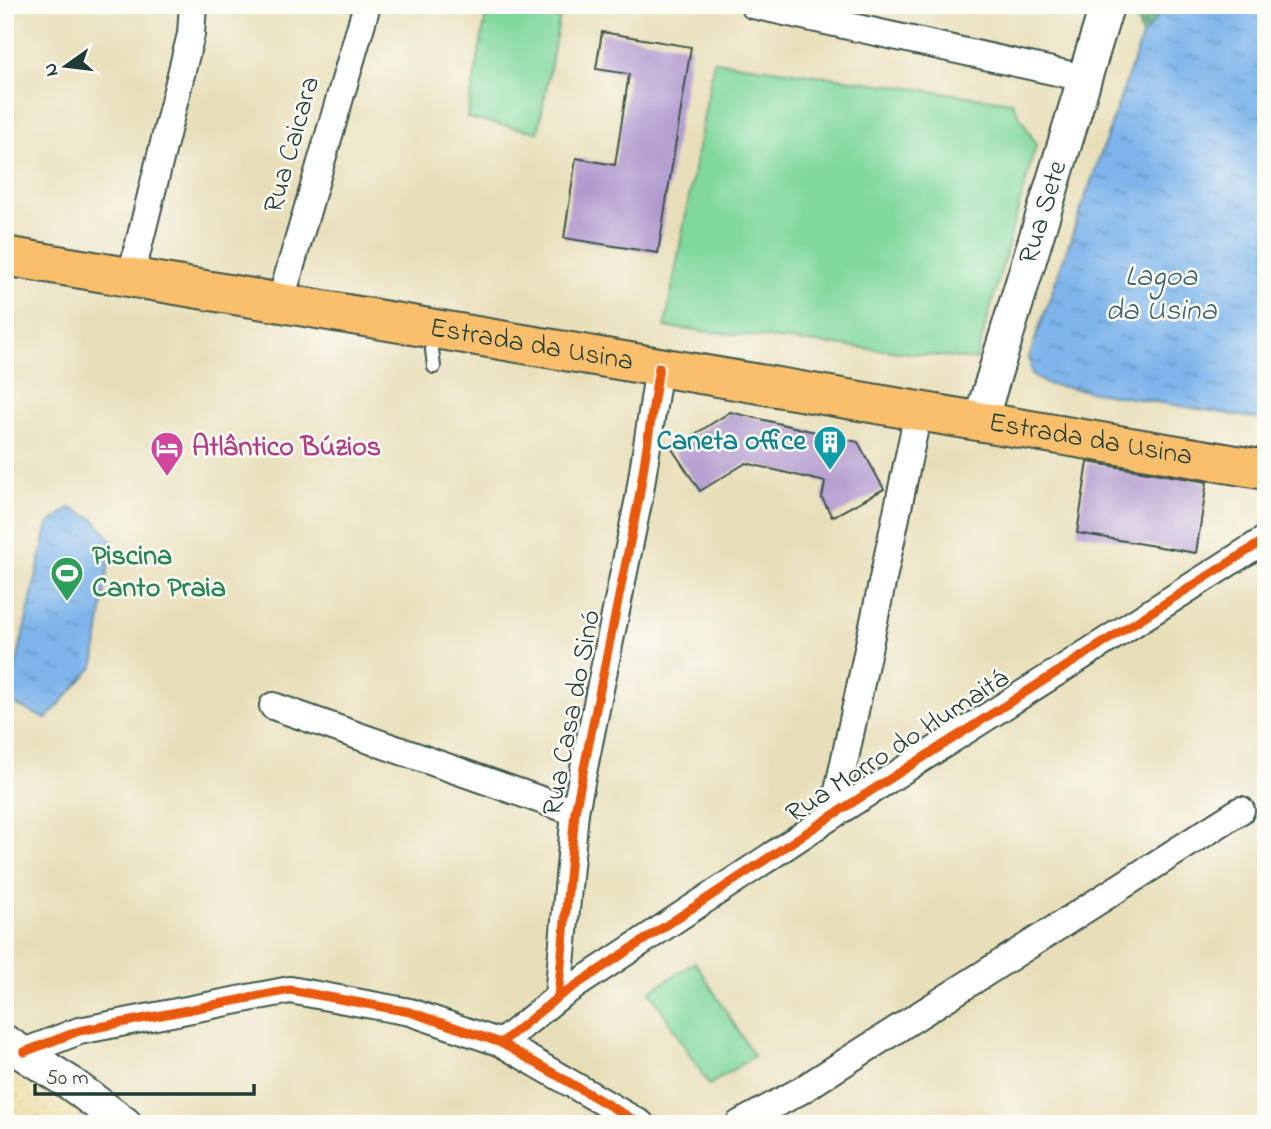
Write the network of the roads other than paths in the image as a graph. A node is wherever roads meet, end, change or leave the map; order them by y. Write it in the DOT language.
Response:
graph roads {
  1 [pos="193,5"];
  2 [pos="367,5"];
  3 [pos="752,5"];
  4 [pos="1107,5"];
  5 [pos="1084,78"];
  6 [pos="5,256"];
  7 [pos="131,276"];
  8 [pos="280,303"];
  9 [pos="430,327"];
  10 [pos="434,367"];
  11 [pos="659,367"];
  12 [pos="918,413"];
  13 [pos="980,422"];
  14 [pos="1266,470"];
  15 [pos="1266,539"];
  16 [pos="273,706"];
  17 [pos="1241,810"];
  18 [pos="575,812"];
  19 [pos="833,815"];
  20 [pos="558,997"];
  21 [pos="501,1043"];
  22 [pos="15,1047"];
  23 [pos="125,1124"];
  24 [pos="641,1124"];
  25 [pos="739,1124"];
  1 -- 7 [label="street"];
  2 -- 8 [label="street, Rua Caicara"];
  3 -- 5 [label="street"];
  4 -- 5 [label="street, Rua Sete"];
  5 -- 13 [label="street, Rua Sete"];
  6 -- 7 [label="main road, Estrada da Usina"];
  7 -- 8 [label="main road, Estrada da Usina"];
  8 -- 9 [label="main road, Estrada da Usina"];
  9 -- 10 [label="lane"];
  9 -- 11 [label="main road, Estrada da Usina"];
  11 -- 12 [label="main road, Estrada da Usina"];
  11 -- 18 [label="street, Rua Casa do Sinó"];
  12 -- 13 [label="main road, Estrada da Usina"];
  12 -- 19 [label="street"];
  13 -- 14 [label="main road, Estrada da Usina"];
  15 -- 19 [label="street, Rua Morro do Humaitá"];
  16 -- 18 [label="street"];
  17 -- 25 [label="street"];
  18 -- 20 [label="street, Rua Casa do Sinó"];
  19 -- 20 [label="street, Rua Morro do Humaitá"];
  20 -- 21 [label="street"];
  21 -- 22 [label="street"];
  21 -- 24 [label="street"];
  22 -- 23 [label="street"];
}
